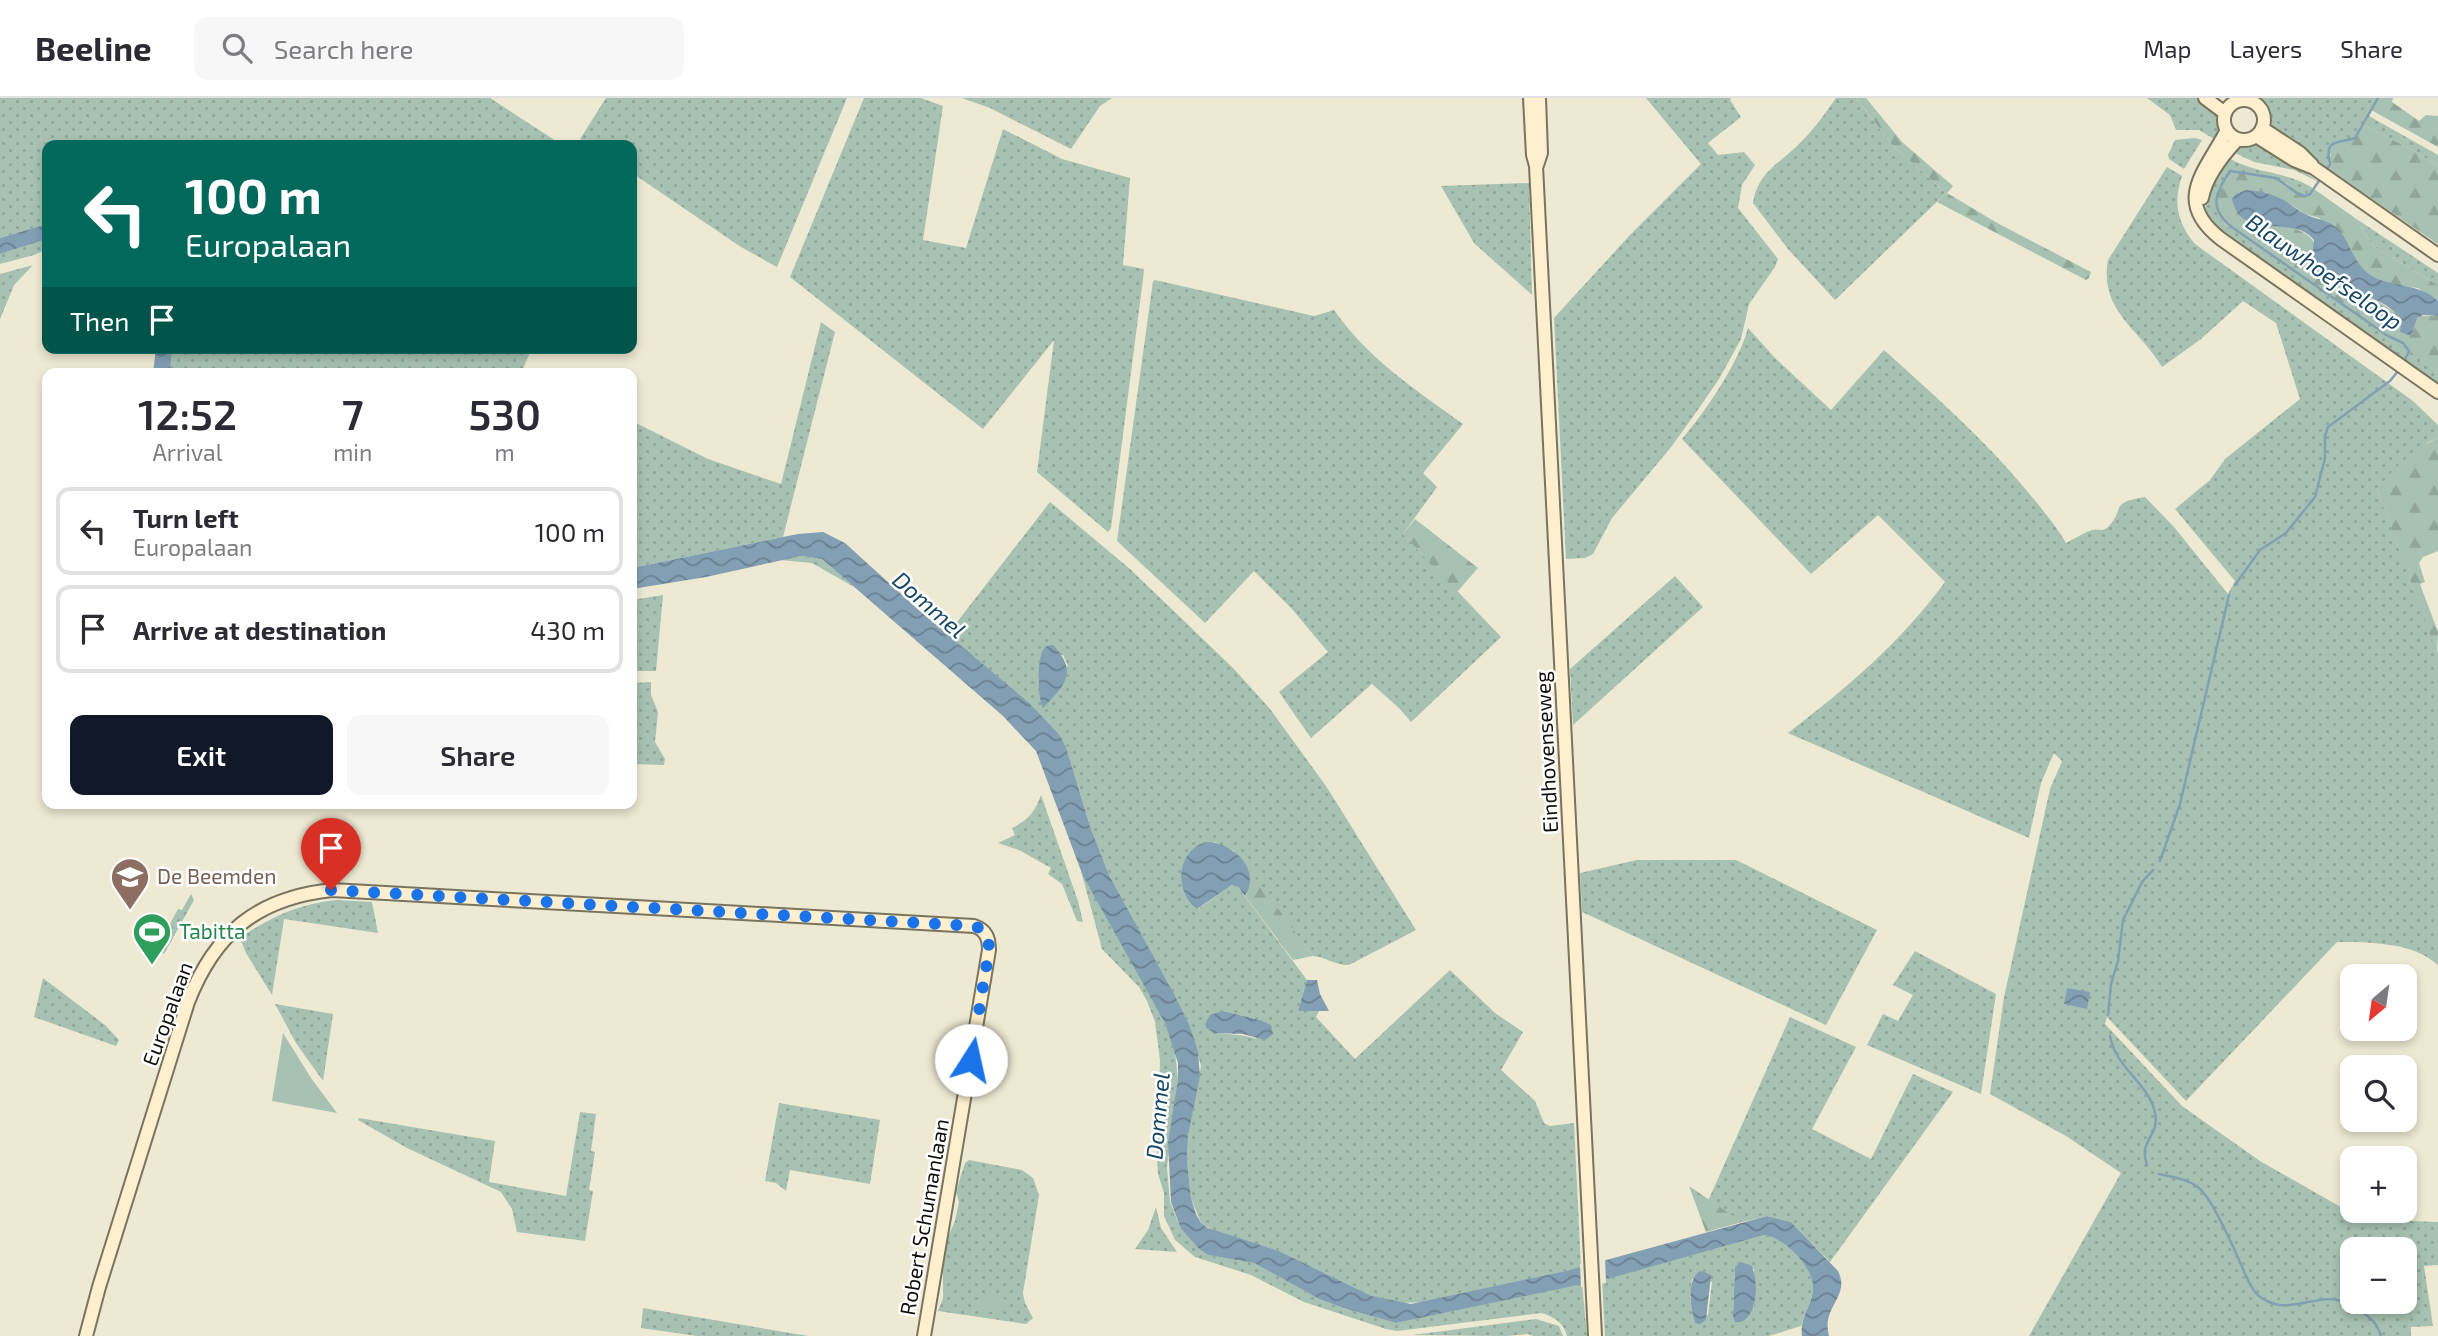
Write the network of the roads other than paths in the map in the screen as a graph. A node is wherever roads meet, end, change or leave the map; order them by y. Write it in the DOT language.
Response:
graph roads {
  1 [pos="1531,98"];
  2 [pos="1539,98"];
  3 [pos="2205,98"];
  4 [pos="2227,105"];
  5 [pos="2227,130"];
  6 [pos="2259,132"];
  7 [pos="2238,139"];
  8 [pos="1536,166"];
  9 [pos="2205,225"];
  10 [pos="2438,255"];
  11 [pos="2438,392"];
  12 [pos="989,939"];
  13 [pos="86,1336"];
  14 [pos="924,1336"];
  15 [pos="1595,1336"];
  1 -- 8 [label="street, Eindhovenseweg"];
  2 -- 8 [label="street, Eindhovenseweg"];
  3 -- 4 [label="street"];
  4 -- 5 [label="street"];
  4 -- 6 [label="street"];
  5 -- 7 [label="street"];
  5 -- 9 [label="street"];
  6 -- 7 [label="street"];
  6 -- 10 [label="street"];
  7 -- 9 [label="street"];
  8 -- 15 [label="street, Eindhovenseweg"];
  9 -- 11 [label="street"];
  12 -- 13 [label="street, Europalaan"];
  12 -- 14 [label="street, Robert Schumanlaan"];
}
